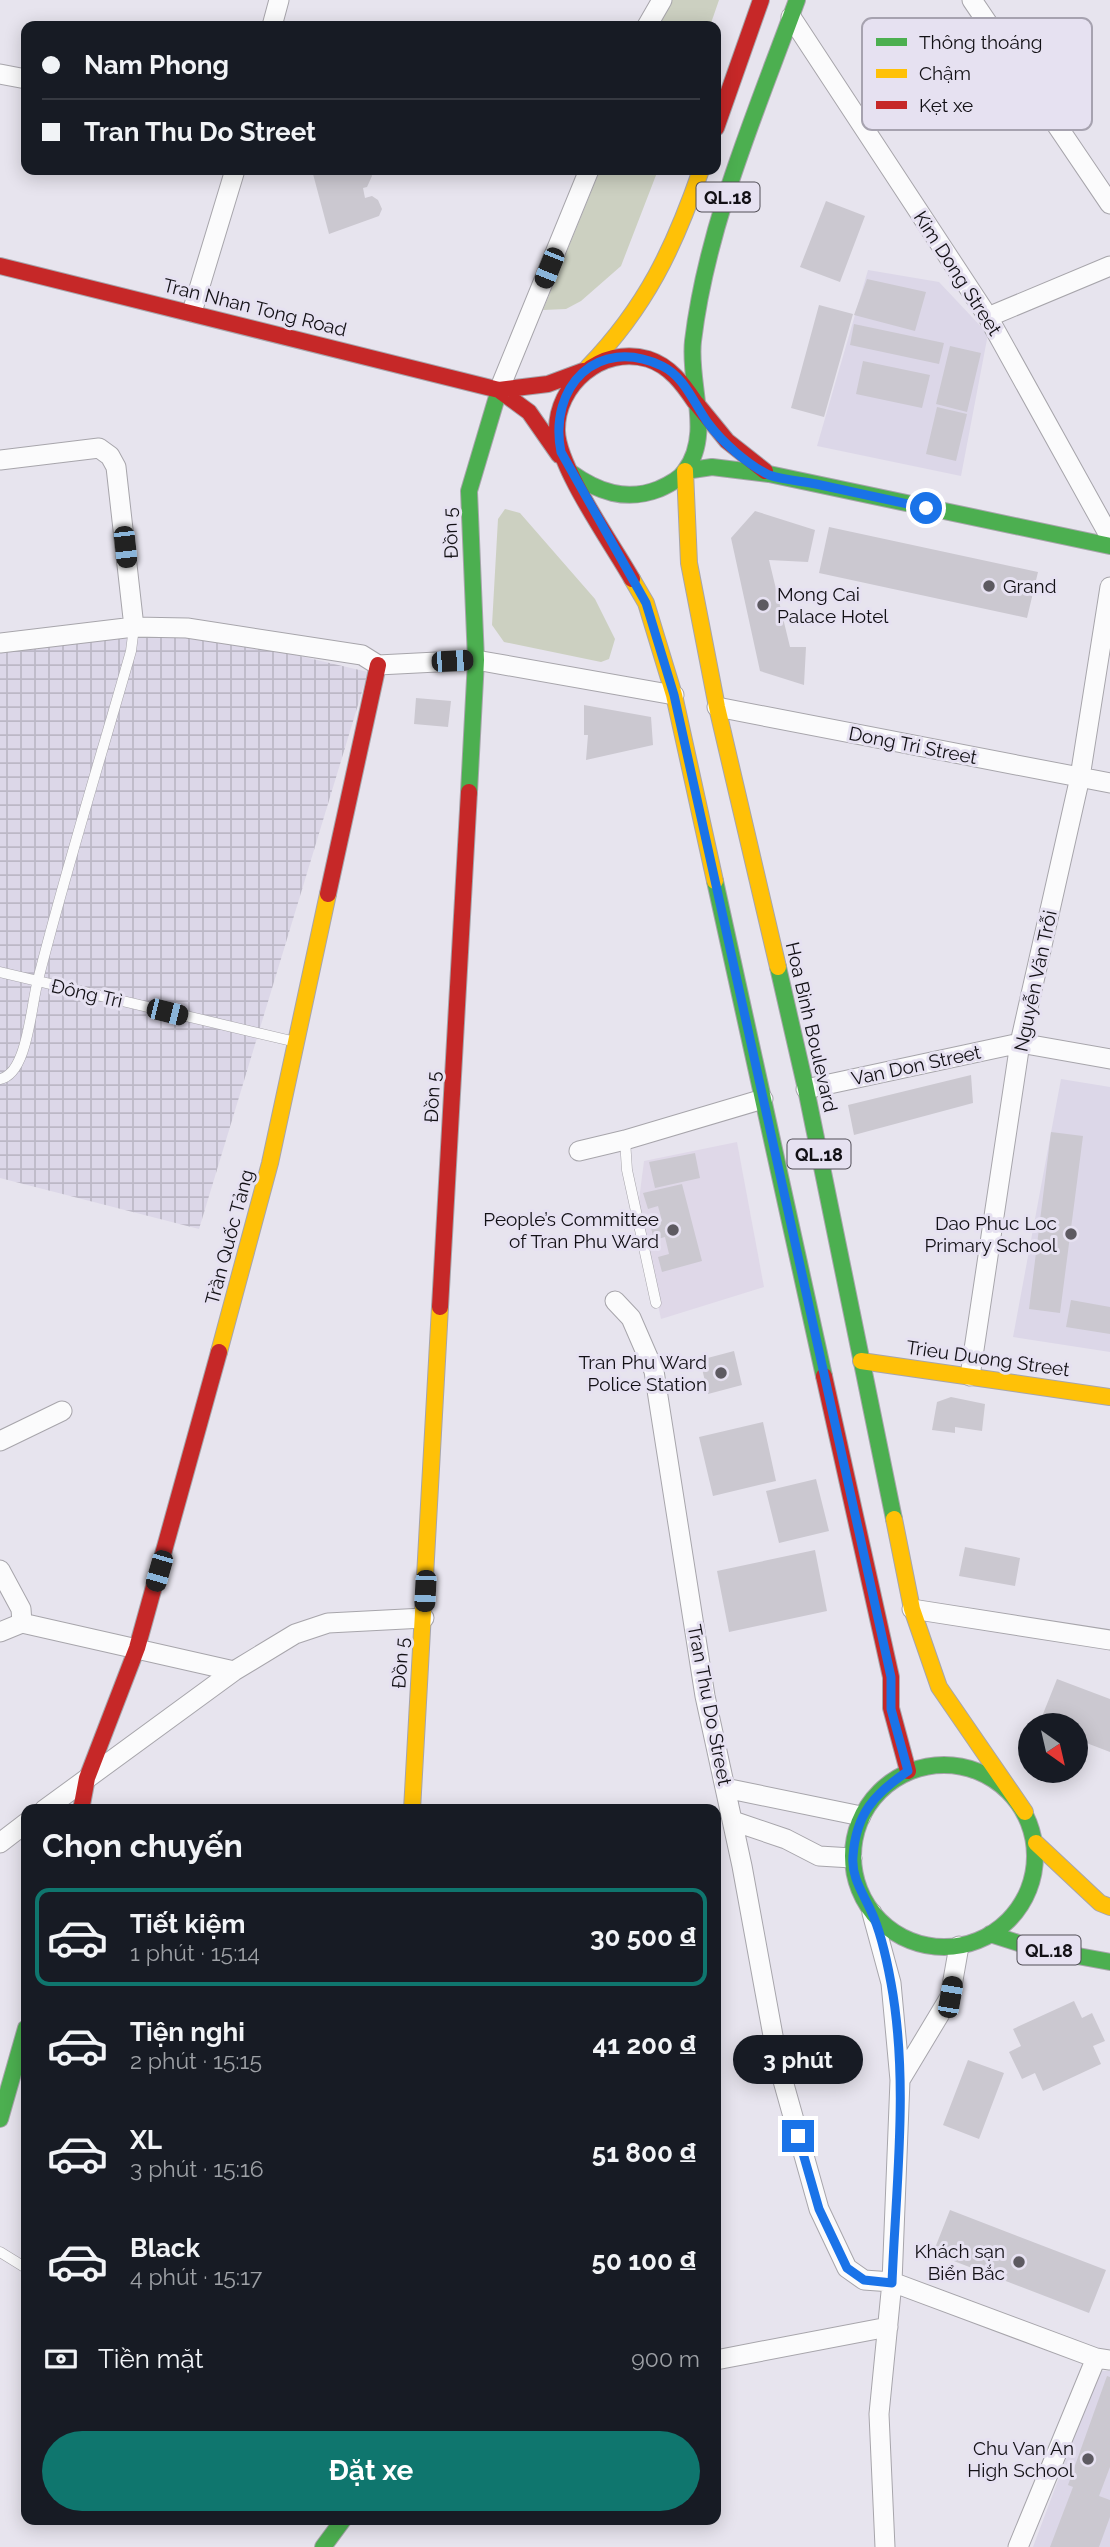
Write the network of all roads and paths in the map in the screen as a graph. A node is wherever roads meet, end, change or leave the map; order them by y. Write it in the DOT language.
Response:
graph roads {
  1 [pos="279,0"];
  2 [pos="661,0"];
  3 [pos="761,0"];
  4 [pos="972,0"];
  5 [pos="794,9"];
  6 [pos="984,18"];
  7 [pos="273,21"];
  8 [pos="650,21"];
  9 [pos="0,74"];
  10 [pos="21,78"];
  11 [pos="721,114"];
  12 [pos="862,117"];
  13 [pos="870,130"];
  14 [pos="1060,130"];
  15 [pos="233,175"];
  16 [pos="587,175"];
  17 [pos="699,175"];
  18 [pos="1110,204"];
  19 [pos="0,266"];
  20 [pos="1110,266"];
  21 [pos="192,312"];
  22 [pos="988,317"];
  23 [pos="583,371"];
  24 [pos="499,390"];
  25 [pos="695,402"];
  26 [pos="0,460"];
  27 [pos="685,471"];
  28 [pos="570,472"];
  29 [pos="769,474"];
  30 [pos="1110,537"];
  31 [pos="1110,547"];
  32 [pos="1110,587"];
  33 [pos="134,627"];
  34 [pos="0,643"];
  35 [pos="476,660"];
  36 [pos="378,665"];
  37 [pos="674,695"];
  38 [pos="717,707"];
  39 [pos="1080,778"];
  40 [pos="1110,783"];
  41 [pos="0,972"];
  42 [pos="37,981"];
  43 [pos="297,1043"];
  44 [pos="1020,1043"];
  45 [pos="1110,1059"];
  46 [pos="0,1079"];
  47 [pos="806,1089"];
  48 [pos="763,1099"];
  49 [pos="625,1140"];
  50 [pos="579,1151"];
  51 [pos="615,1301"];
  52 [pos="656,1303"];
  53 [pos="844,1357"];
  54 [pos="970,1376"];
  55 [pos="1110,1397"];
  56 [pos="62,1411"];
  57 [pos="0,1441"];
  58 [pos="0,1570"];
  59 [pos="912,1609"];
  60 [pos="424,1618"];
  61 [pos="22,1623"];
  62 [pos="0,1633"];
  63 [pos="1110,1640"];
  64 [pos="138,1648"];
  65 [pos="234,1671"];
  66 [pos="908,1771"];
  67 [pos="87,1777"];
  68 [pos="725,1788"];
  69 [pos="52,1804"];
  70 [pos="82,1804"];
  71 [pos="412,1804"];
  72 [pos="1025,1812"];
  73 [pos="861,1816"];
  74 [pos="733,1821"];
  75 [pos="21,1827"];
  76 [pos="0,1843"];
  77 [pos="1036,1843"];
  78 [pos="852,1858"];
  79 [pos="1110,1907"];
  80 [pos="872,1913"];
  81 [pos="990,1934"];
  82 [pos="959,1945"];
  83 [pos="1110,1962"];
  84 [pos="21,2046"];
  85 [pos="900,2080"];
  86 [pos="0,2119"];
  87 [pos="0,2252"];
  88 [pos="21,2265"];
  89 [pos="892,2283"];
  90 [pos="888,2327"];
  91 [pos="721,2359"];
  92 [pos="1103,2359"];
  93 [pos="340,2525"];
  94 [pos="329,2544"];
  95 [pos="885,2547"];
  96 [pos="1018,2547"];
  1 -- 7 [label="street"];
  2 -- 8 [label="street"];
  3 -- 11 [label="main road"];
  4 -- 6 [label="street"];
  5 -- 12 [label="street, Kim Dong Street"];
  5 -- 25 [label="main road, QL.18"];
  9 -- 10 [label="street"];
  13 -- 22 [label="street, Kim Dong Street"];
  14 -- 18 [label="street"];
  15 -- 21 [label="street"];
  16 -- 24 [label="street"];
  17 -- 23 [label="main road, QL.18"];
  19 -- 21 [label="main road, Tran Nhan Tong Road"];
  20 -- 22 [label="street"];
  21 -- 24 [label="main road, Tran Nhan Tong Road"];
  22 -- 30 [label="street, Kim Dong Street"];
  23 -- 24 [label="main road"];
  23 -- 25 [label="main road"];
  23 -- 28 [label="main road"];
  24 -- 28 [label="main road"];
  24 -- 35 [label="main road, Đồn 5"];
  25 -- 27 [label="main road"];
  25 -- 29 [label="main road"];
  26 -- 33 [label="street"];
  27 -- 28 [label="main road"];
  27 -- 29 [label="main road"];
  27 -- 38 [label="main road, Hoa Binh Boulevard / QL.18"];
  28 -- 37 [label="main road, Hoa Binh Boulevard / QL.18"];
  29 -- 31 [label="main road"];
  32 -- 39 [label="street, Nguyễn Văn Trỗi"];
  33 -- 34 [label="street"];
  33 -- 36 [label="street"];
  33 -- 42 [label="lane"];
  35 -- 36 [label="street"];
  35 -- 37 [label="street"];
  35 -- 60 [label="main road, Đồn 5"];
  36 -- 43 [label="main road, Trần Quốc Tảng"];
  37 -- 38 [label="main road"];
  37 -- 48 [label="main road, Hoa Binh Boulevard / QL.18"];
  38 -- 39 [label="street, Dong Tri Street"];
  38 -- 47 [label="main road, Hoa Binh Boulevard / QL.18"];
  39 -- 40 [label="street, Dong Tri Street"];
  39 -- 44 [label="street, Nguyễn Văn Trỗi"];
  41 -- 42 [label="lane, Đông Trì"];
  42 -- 43 [label="lane, Đông Trì"];
  42 -- 46 [label="lane"];
  43 -- 64 [label="main road, Trần Quốc Tảng"];
  44 -- 45 [label="street, Van Don Street"];
  44 -- 47 [label="street, Van Don Street"];
  44 -- 54 [label="street, Nguyễn Văn Trỗi"];
  47 -- 48 [label="main road"];
  47 -- 53 [label="main road, Hoa Binh Boulevard / QL.18"];
  48 -- 49 [label="street"];
  48 -- 53 [label="main road, Hoa Binh Boulevard / QL.18"];
  49 -- 50 [label="street"];
  49 -- 52 [label="lane"];
  51 -- 68 [label="street, Tran Thu Do Street"];
  53 -- 54 [label="main road, Trieu Duong Street"];
  53 -- 59 [label="main road, Hoa Binh Boulevard / QL.18"];
  53 -- 66 [label="main road, Hoa Binh Boulevard / QL.18"];
  54 -- 55 [label="main road, Trieu Duong Street"];
  56 -- 57 [label="street"];
  58 -- 61 [label="street"];
  59 -- 63 [label="street"];
  59 -- 72 [label="main road, Hoa Binh Boulevard / QL.18"];
  60 -- 65 [label="street"];
  60 -- 71 [label="main road, Đồn 5"];
  61 -- 62 [label="street"];
  61 -- 64 [label="street"];
  64 -- 65 [label="street"];
  64 -- 67 [label="main road, Trần Quốc Tảng"];
  65 -- 67 [label="street"];
  66 -- 72 [label="main road, QL.18"];
  66 -- 73 [label="main road, QL.18"];
  67 -- 69 [label="street"];
  67 -- 70 [label="main road, Trần Quốc Tảng"];
  68 -- 73 [label="street"];
  68 -- 74 [label="street, Tran Thu Do Street"];
  72 -- 77 [label="main road, QL.18"];
  73 -- 78 [label="main road, QL.18"];
  74 -- 78 [label="street"];
  74 -- 89 [label="street, Tran Thu Do Street"];
  75 -- 76 [label="street"];
  77 -- 79 [label="main road, QL.18"];
  77 -- 81 [label="main road, QL.18"];
  78 -- 80 [label="main road, QL.18"];
  80 -- 82 [label="main road, QL.18"];
  80 -- 85 [label="street"];
  81 -- 82 [label="main road, QL.18"];
  81 -- 83 [label="main road, QL.18"];
  82 -- 85 [label="street"];
  84 -- 86 [label="main road"];
  85 -- 89 [label="street"];
  87 -- 88 [label="lane"];
  89 -- 90 [label="street"];
  89 -- 92 [label="street, Tran Thu Do Street"];
  90 -- 91 [label="street"];
  90 -- 95 [label="street"];
  92 -- 96 [label="street"];
  93 -- 94 [label="main road"];
}
